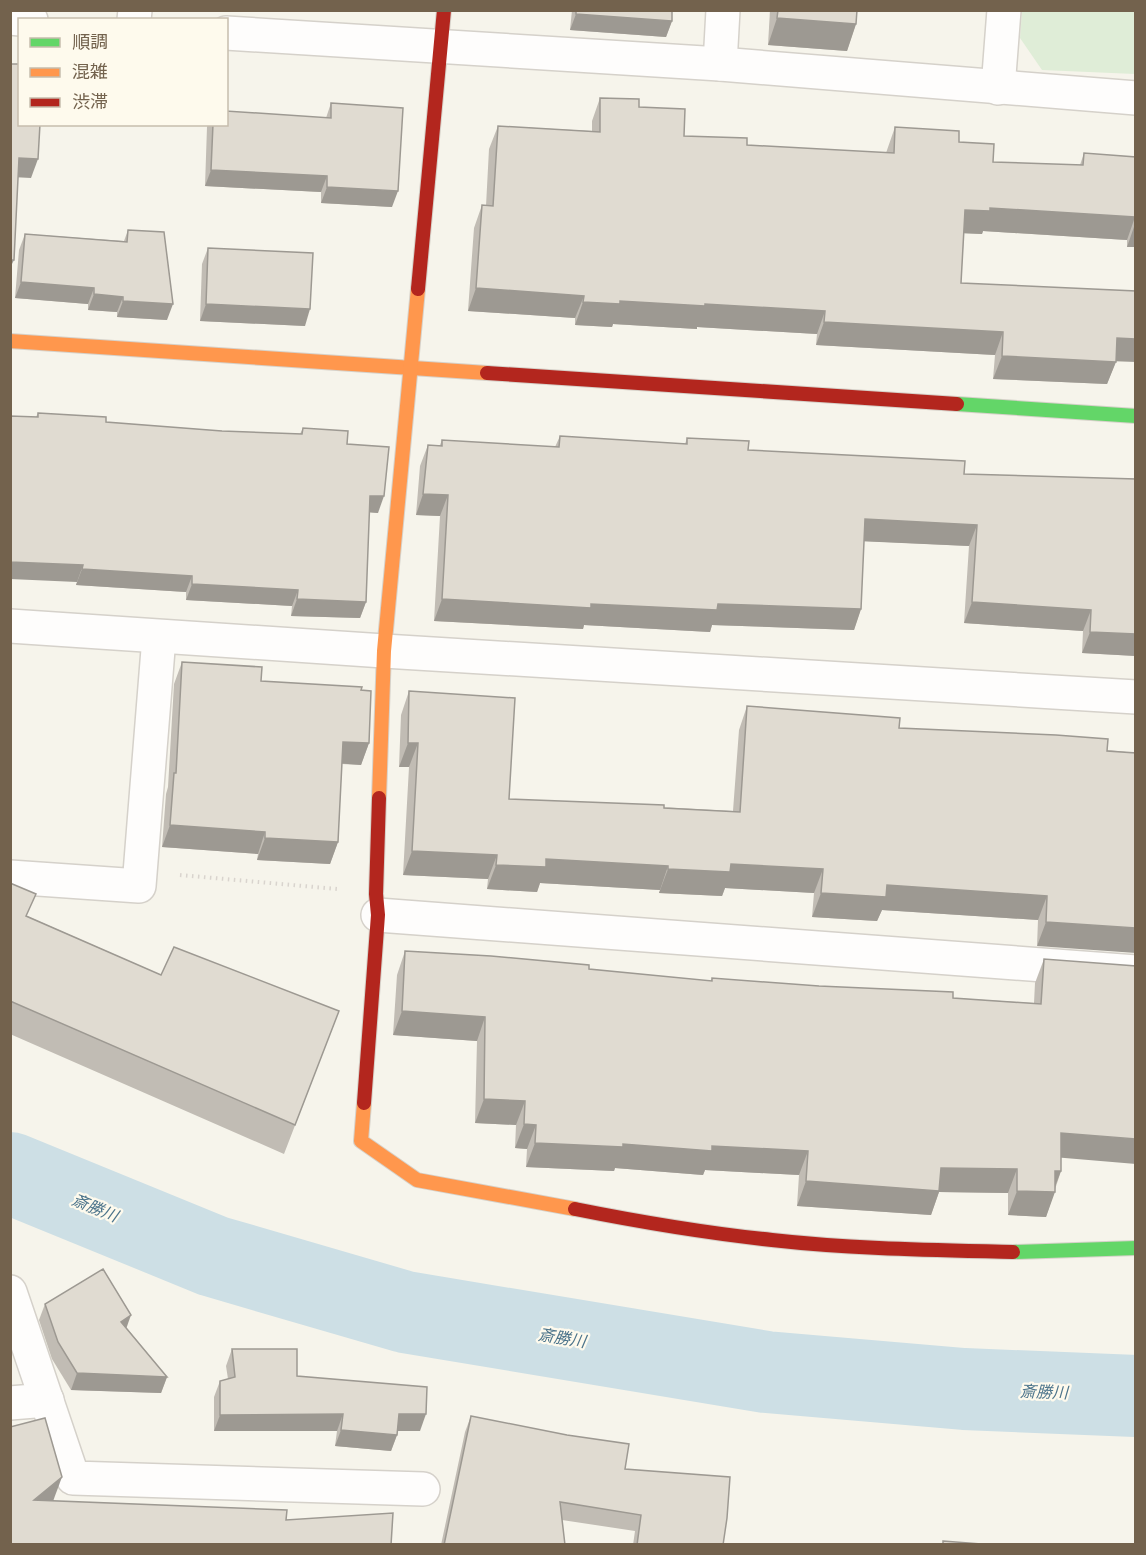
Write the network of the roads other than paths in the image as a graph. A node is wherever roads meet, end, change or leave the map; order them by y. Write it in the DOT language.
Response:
graph roads {
  1 [pos="444,10"];
  2 [pos="723,10"];
  3 [pos="1004,10"];
  4 [pos="228,33"];
  5 [pos="442,47"];
  6 [pos="720,64"];
  7 [pos="998,88"];
  8 [pos="1136,98"];
  9 [pos="10,341"];
  10 [pos="410,369"];
  11 [pos="1136,416"];
  12 [pos="10,626"];
  13 [pos="159,637"];
  14 [pos="384,651"];
  15 [pos="1136,697"];
  16 [pos="10,877"];
  17 [pos="377,905"];
  18 [pos="1136,972"];
  19 [pos="1136,1248"];
  20 [pos="10,1292"];
  21 [pos="46,1400"];
  22 [pos="10,1403"];
  23 [pos="423,1489"];
  1 -- 5 [label="street"];
  2 -- 6 [label="street"];
  3 -- 7 [label="street"];
  4 -- 5 [label="street"];
  5 -- 6 [label="street"];
  5 -- 10 [label="street"];
  6 -- 7 [label="street"];
  7 -- 8 [label="street"];
  9 -- 10 [label="street"];
  10 -- 11 [label="street"];
  10 -- 14 [label="street"];
  12 -- 13 [label="street"];
  13 -- 14 [label="street"];
  13 -- 16 [label="street"];
  14 -- 15 [label="street"];
  14 -- 17 [label="street"];
  17 -- 18 [label="street"];
  17 -- 19 [label="street"];
  20 -- 21 [label="street"];
  21 -- 22 [label="street"];
  21 -- 23 [label="street"];
}
